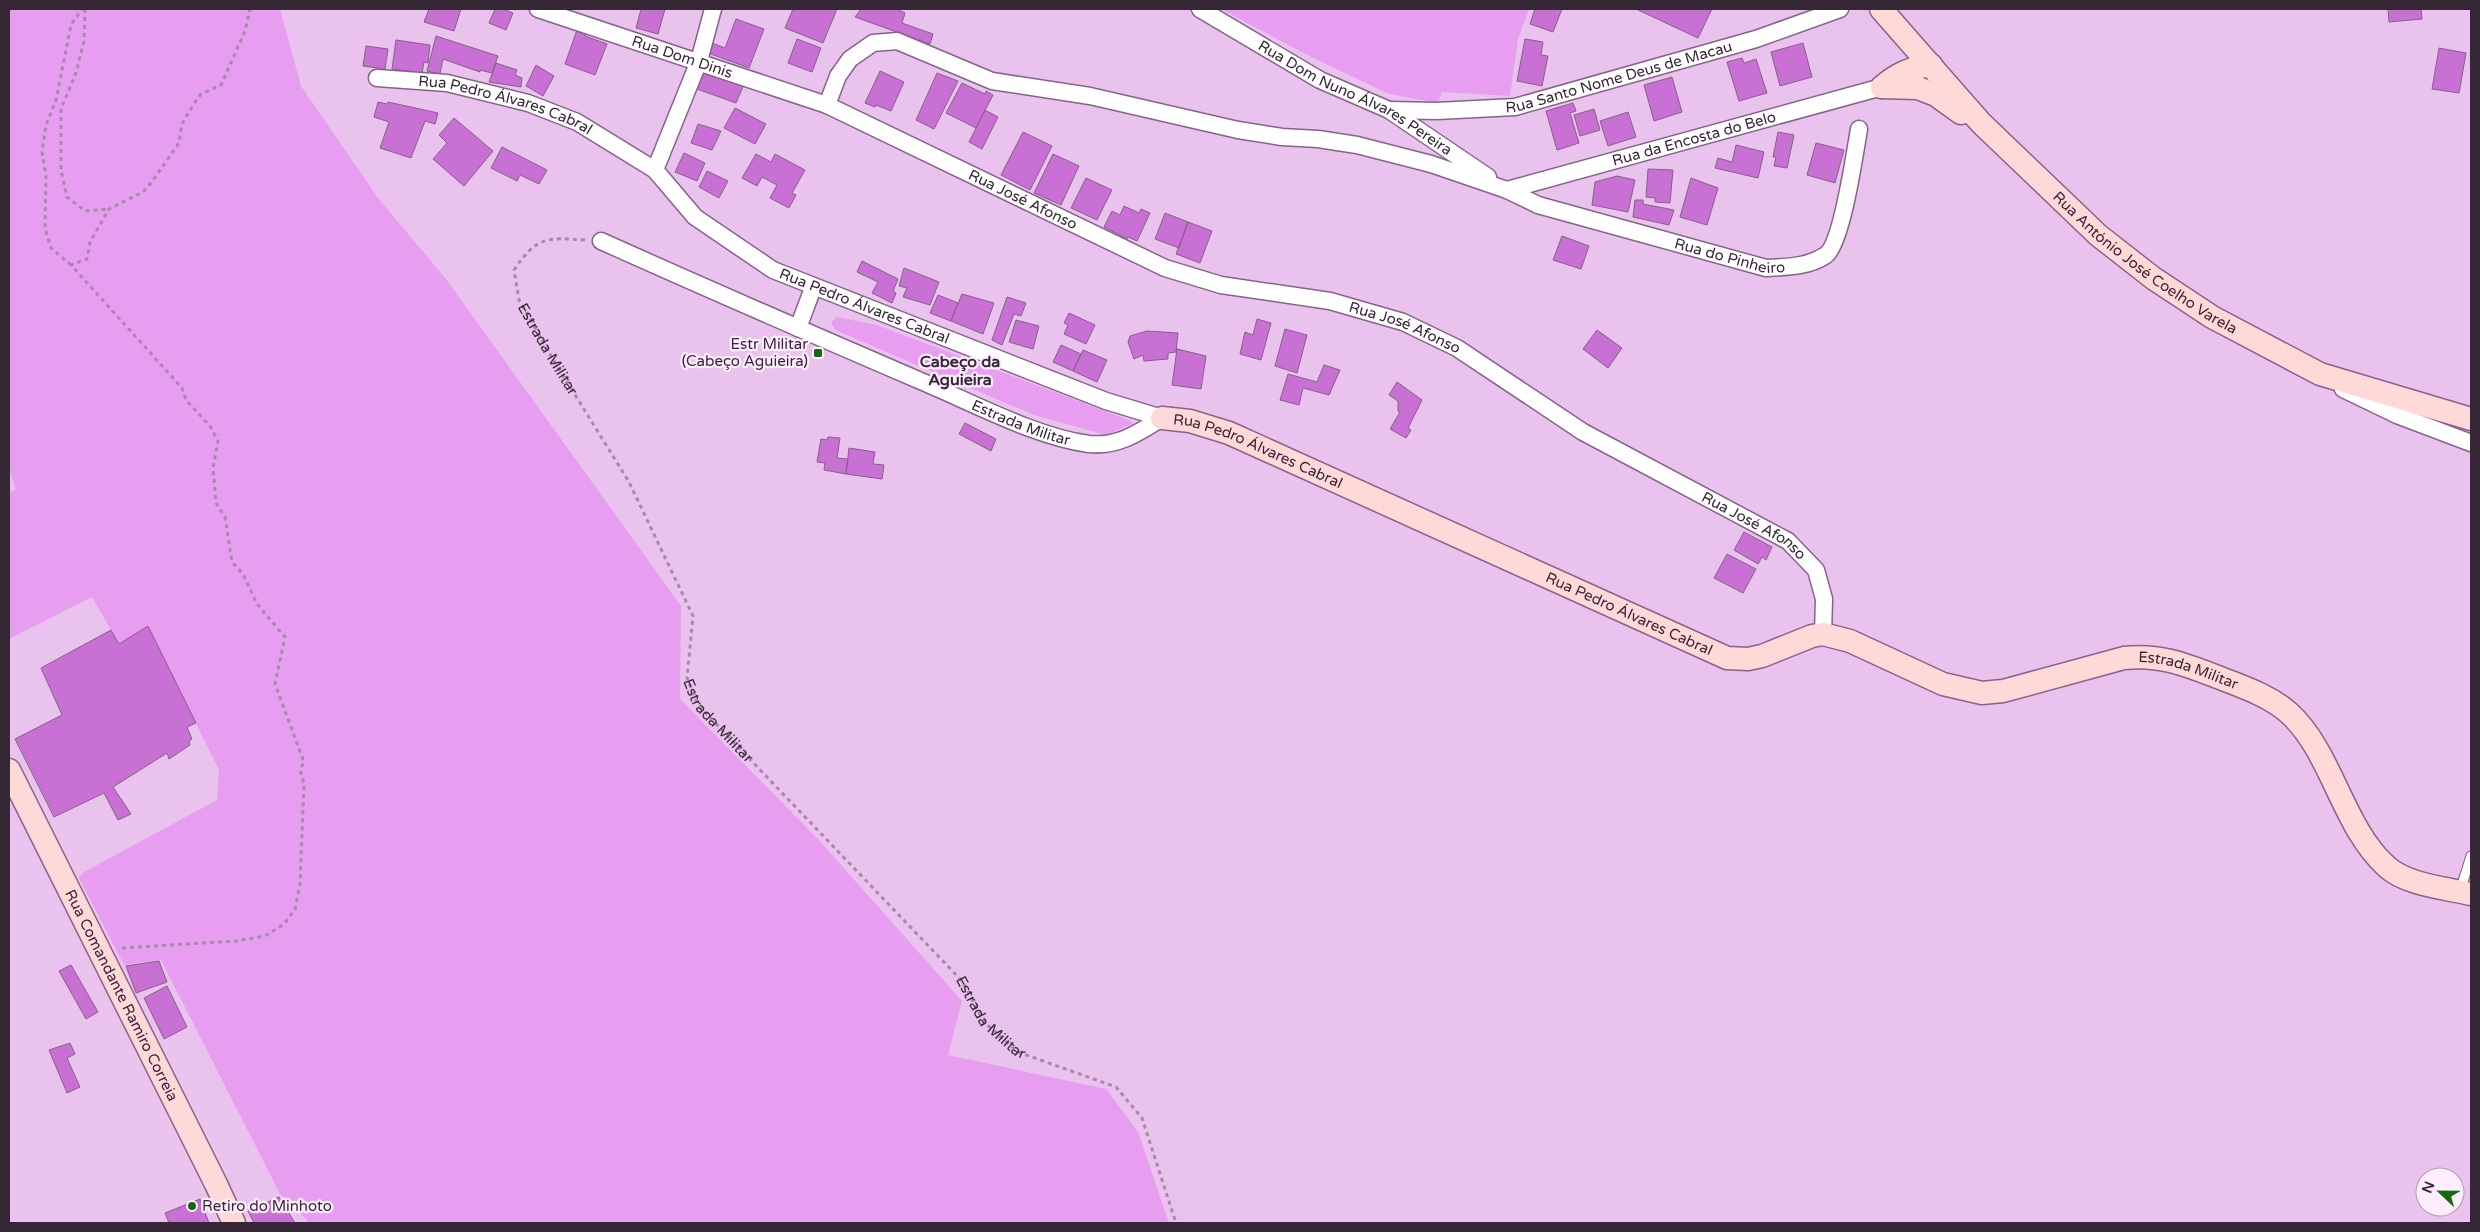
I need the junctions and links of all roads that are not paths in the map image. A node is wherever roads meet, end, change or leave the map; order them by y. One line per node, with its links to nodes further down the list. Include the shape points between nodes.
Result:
1 (538, 9): 7 (street, Rua Dom Dinis)
2 (714, 9): 7 (street)
3 (1200, 9): 13 (street, Rua Dom Nuno Álvares Pereira, via 1320,80)
4 (1840, 9): 13 (street, Rua Santo Nome Deus de Macau, via 1756,39 1515,107)
5 (1881, 9): 6 (street, Rua António José Coelho Varela)
6 (1902, 33): 8 (street, Rua António José Coelho Varela); 10 (street, via 1904,58)
7 (699, 61): 12 (street, Rua Dom Dinis); 16 (street)
8 (1931, 65): 10 (street, via 1914,67); 11 (street, via 1927,79); 14 (street, Rua António José Coelho Varela)
9 (376, 78): 16 (street, Rua Pedro Álvares Cabral, via 447,83 528,103 577,122)
10 (1889, 81): 11 (street); 17 (street, Rua da Encosta do Belo)
11 (1918, 88): 14 (street, via 1936,95)
12 (827, 105): 17 (street, via 838,76 850,59 873,43 898,41 992,81 1090,96 1238,130 1358,145 1431,164); 25 (street, Rua José Afonso, via 1165,268 1221,286 1330,301 1402,322 1457,348 1583,432 1788,541 1816,570 1824,599)
13 (1389, 110): 17 (street, Rua Dom Nuno Álvares Pereira)
14 (1981, 123): 21 (street, Rua António José Coelho Varela, via 2098,235 2153,278 2212,317)
15 (1859, 129): 17 (street, Rua do Pinheiro, via 1838,233 1827,254 1803,266 1766,268 1538,205)
16 (655, 170): 19 (street, Rua Pedro Álvares Cabral, via 695,217 773,270)
17 (1507, 190)
18 (601, 241): 20 (street, Estrada Militar)
19 (813, 288): 20 (street); 22 (street, Rua Pedro Álvares Cabral, via 1106,400)
20 (798, 328): 22 (street, Estrada Militar, via 1040,432 1090,444 1108,444 1129,438)
21 (2320, 374): 23 (street, Rua António José Coelho Varela); 24 (street, via 2334,385 2398,415)
22 (1162, 418): 25 (street, Rua Pedro Álvares Cabral, via 1190,421 1229,434 1727,658 1762,656)
23 (2471, 419)
24 (2471, 443)
25 (1823, 634): 28 (street, Estrada Militar, via 1850,641 1943,684 1982,693 2003,691 2141,656 2172,659 2245,688 2269,699 2298,722 2370,850 2387,867 2410,880)
26 (9, 770): 29 (street, Rua Comandante Ramiro Correia)
27 (2471, 856): 28 (lane)
28 (2466, 892)
29 (234, 1223)

